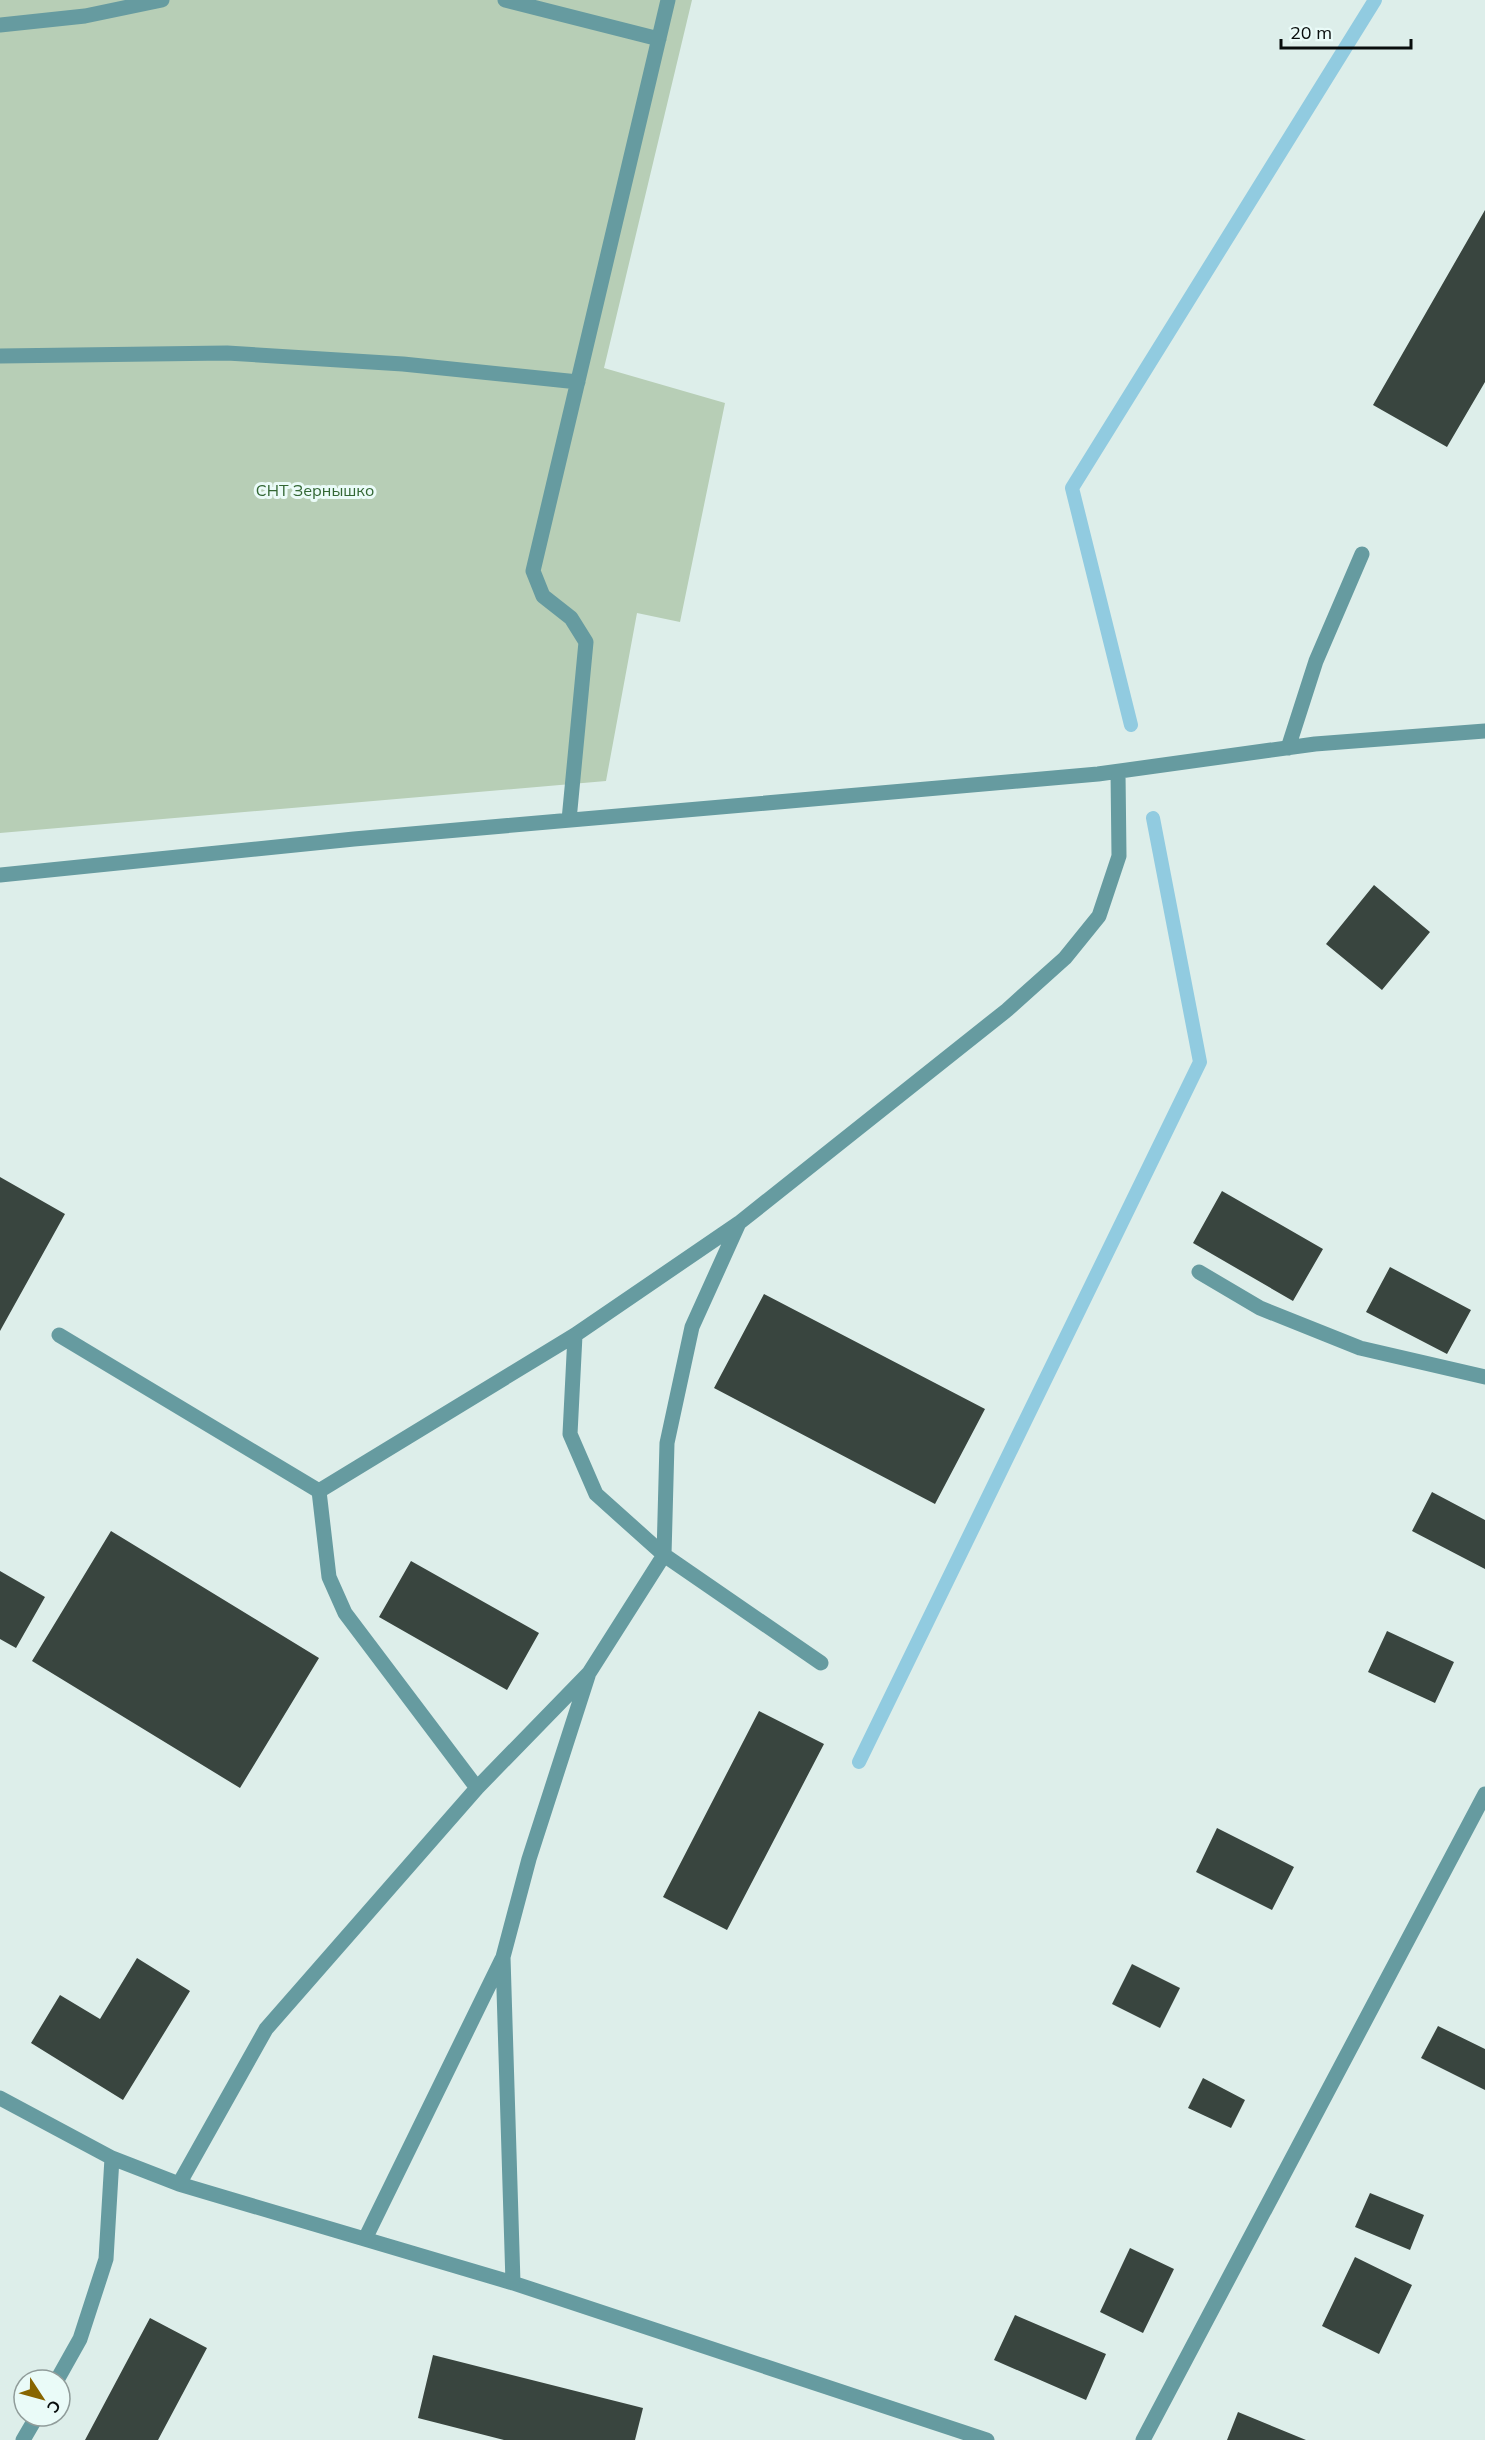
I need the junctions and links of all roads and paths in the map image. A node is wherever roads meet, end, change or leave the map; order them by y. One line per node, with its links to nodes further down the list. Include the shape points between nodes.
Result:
1 (162, 0): 4 (street, via 85,16)
2 (505, 0): 5 (street)
3 (668, 0): 5 (street)
4 (0, 25)
5 (659, 39): 7 (street)
6 (0, 356): 7 (street, via 227,353 403,364)
7 (578, 382): 12 (street, via 533,571 543,596 571,618 586,642)
8 (1362, 554): 10 (street, via 1316,661)
9 (1485, 731): 10 (street)
10 (1288, 748): 11 (street)
11 (1118, 772): 12 (street); 14 (street, via 1119,856 1099,916 1065,958 1007,1010)
12 (569, 820): 13 (street)
13 (0, 875)
14 (739, 1223): 17 (street); 20 (street, via 692,1328 667,1443)
15 (1198, 1272): 18 (street, via 1260,1308 1360,1348)
16 (59, 1335): 19 (street)
17 (575, 1335): 19 (street); 20 (street, via 570,1434 596,1494)
18 (1485, 1377)
19 (319, 1491): 23 (street, via 328,1577 345,1613)
20 (664, 1555): 21 (street); 22 (street)
21 (821, 1663)
22 (589, 1673): 23 (street); 25 (street, via 529,1859)
23 (477, 1788): 28 (street, via 266,2029)
24 (1485, 1794): 33 (street)
25 (503, 1957): 29 (street); 30 (street)
26 (0, 2098): 27 (street)
27 (112, 2158): 28 (street); 31 (street, via 106,2259 80,2339)
28 (179, 2184): 29 (street)
29 (365, 2239): 30 (street)
30 (513, 2283): 32 (street)
31 (64, 2368)
32 (987, 2440)
33 (1143, 2440)

